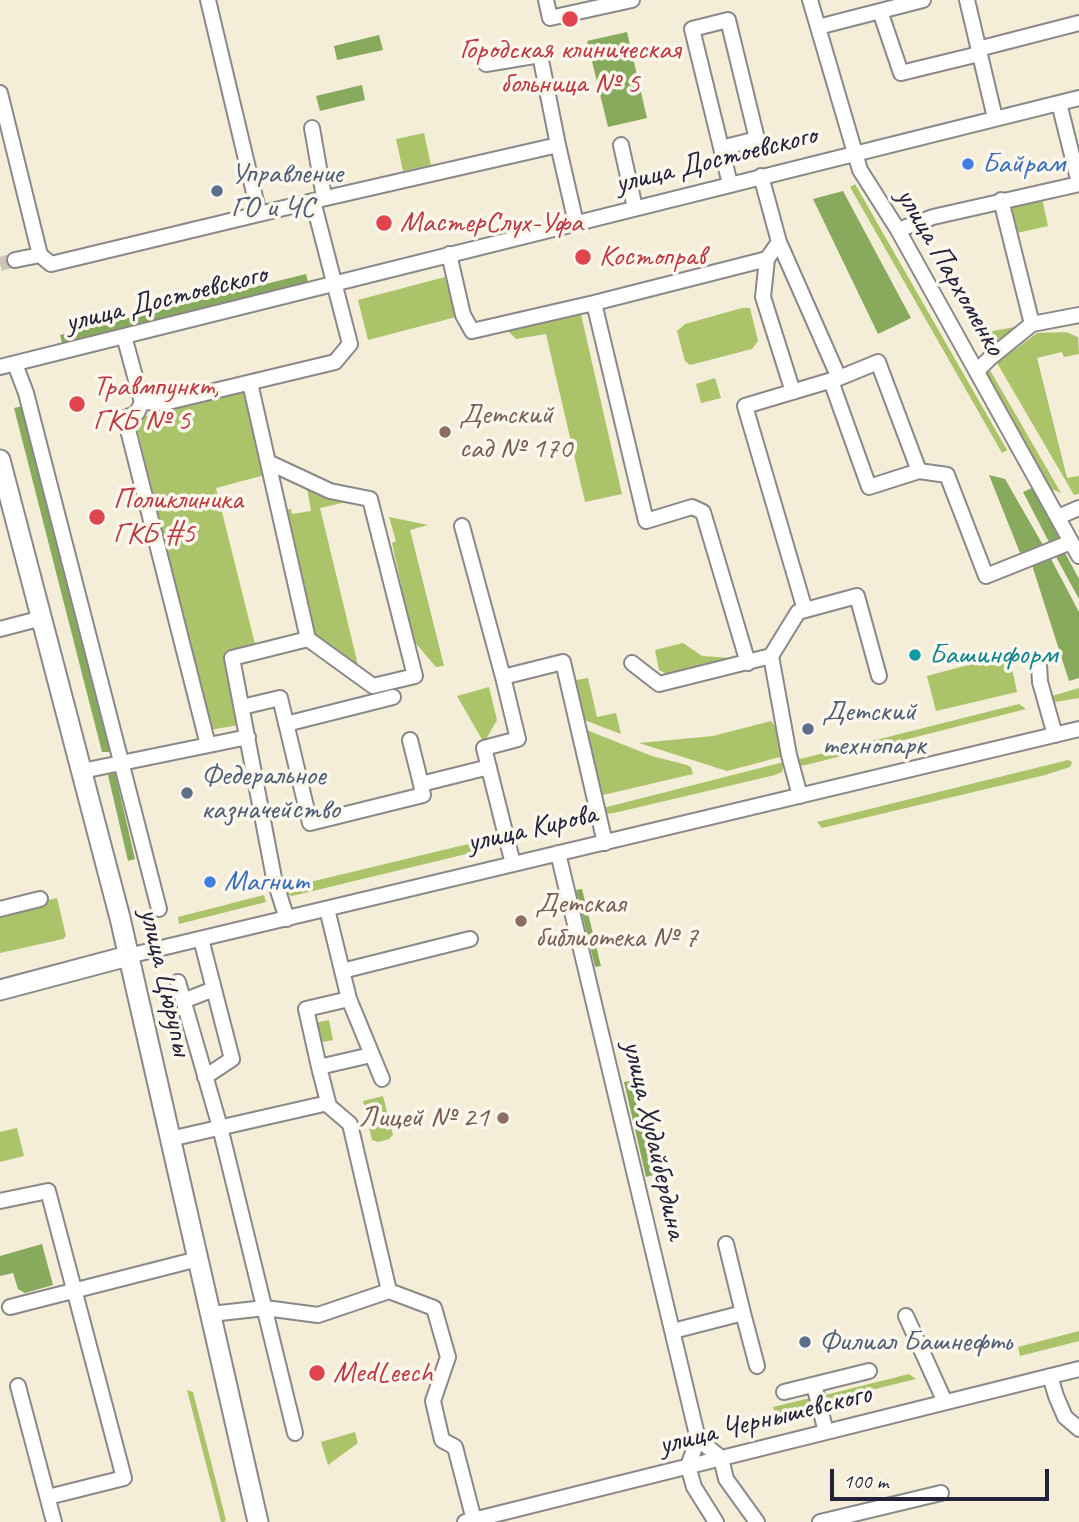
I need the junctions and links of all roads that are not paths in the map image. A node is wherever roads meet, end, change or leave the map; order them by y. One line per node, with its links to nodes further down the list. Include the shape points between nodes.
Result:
1 (208, 0): 27 (street)
2 (546, 0): 3 (street, via 550,18)
3 (631, 0)
4 (810, 0): 9 (street, улица Пархоменко)
5 (923, 0): 7 (street)
6 (967, 0): 10 (street)
7 (880, 11): 9 (street); 10 (street, via 901,73)
8 (1079, 23): 10 (street)
9 (818, 27): 20 (street, улица Пархоменко)
10 (979, 51): 15 (street)
11 (486, 64): 17 (street, via 540,55)
12 (0, 93): 32 (street)
13 (1079, 98): 14 (street, улица Достоевского)
14 (1059, 103): 15 (street, улица Достоевского); 22 (street)
15 (995, 118): 20 (street, улица Достоевского)
16 (312, 128): 24 (street)
17 (558, 145): 24 (street); 28 (street)
18 (621, 145): 26 (street)
19 (721, 148): 19 (street, via 692,29 728,20 757,139); 23 (street)
20 (854, 152): 21 (street, улица Достоевского); 29 (street, улица Пархоменко, via 860,170)
21 (761, 176): 23 (street, улица Достоевского); 30 (street)
22 (1079, 183): 25 (street)
23 (730, 184): 26 (street, улица Достоевского)
24 (318, 199): 27 (street); 35 (street)
25 (1001, 200): 29 (street); 38 (street)
26 (635, 208): 28 (street, улица Достоевского)
27 (259, 214): 32 (street, via 51,264)
28 (576, 223): 31 (street, улица Достоевского)
29 (898, 230): 42 (street, улица Пархоменко)
30 (779, 242): 33 (street); 43 (street)
31 (449, 254): 35 (street, улица Достоевского); 36 (street, via 463,314 472,331)
32 (40, 256): 34 (street)
33 (767, 259): 36 (street); 45 (street, via 763,296)
34 (15, 260)
35 (332, 284): 39 (street, улица Достоевского); 44 (street, via 349,344 335,362)
36 (594, 303): 61 (street, via 646,521 692,507 703,512)
37 (1079, 315): 38 (street)
38 (1032, 324): 42 (street)
39 (124, 336): 40 (street, улица Достоевского); 46 (street)
40 (15, 363): 41 (street, улица Достоевского); 73 (street)
41 (0, 367)
42 (977, 371): 51 (street, улица Пархоменко)
43 (835, 380): 45 (street); 49 (street, via 878,362); 49 (street, via 869,487)
44 (250, 383): 46 (street, via 164,403); 48 (street)
45 (793, 392): 55 (street, via 745,406)
46 (142, 402): 72 (street, via 137,412 125,418)
47 (0, 460): 56 (main road, улица Цюрупы)
48 (270, 463): 58 (street); 58 (street, via 330,491 370,499 415,676 373,686)
49 (919, 471): 53 (street, via 947,475 986,576)
50 (1079, 508): 51 (street)
51 (1058, 517): 53 (street, улица Пархоменко)
52 (462, 526): 64 (street)
53 (1071, 542): 54 (street, улица Пархоменко)
54 (1079, 556)
55 (805, 610): 59 (street, via 798,612); 63 (street, via 857,596)
56 (42, 618): 57 (street); 75 (main road, улица Цюрупы)
57 (0, 629)
58 (308, 639): 66 (street, via 232,658)
59 (771, 656): 61 (street); 77 (street)
60 (632, 663): 61 (street, via 659,684)
61 (748, 663)
62 (1039, 664): 69 (street)
63 (879, 676)
64 (503, 677): 74 (street, via 518,739 484,748); 78 (street, via 562,662)
65 (393, 697): 67 (street)
66 (242, 707): 67 (street, via 279,698); 70 (street)
67 (286, 724): 76 (street, via 310,823 423,795)
68 (1079, 729): 69 (street, улица Кирова)
69 (1055, 735): 77 (street, улица Кирова)
70 (248, 737): 72 (street); 85 (street)
71 (410, 740): 76 (street)
72 (208, 745): 73 (street)
73 (122, 763): 75 (street); 83 (street)
74 (489, 767): 76 (street); 80 (street)
75 (82, 771): 88 (main road, улица Цюрупы)
76 (421, 784)
77 (800, 796): 78 (street, улица Кирова)
78 (605, 843): 79 (street, улица Кирова)
79 (558, 853): 80 (street, улица Кирова); 112 (street, улица Худайбердина)
80 (513, 864): 84 (street, улица Кирова)
81 (40, 899): 82 (street)
82 (0, 909)
83 (159, 909)
84 (327, 909): 85 (street, улица Кирова); 89 (street)
85 (286, 919): 86 (street, улица Кирова)
86 (201, 939): 88 (street, улица Кирова); 91 (street)
87 (470, 939): 89 (street)
88 (128, 956): 92 (main road, улица Кирова); 101 (main road, улица Цюрупы)
89 (342, 971): 93 (street)
90 (178, 982): 94 (street)
91 (214, 989): 94 (street); 97 (street, via 232,1059)
92 (0, 990)
93 (349, 999): 95 (street); 96 (street, via 306,1009)
94 (183, 1001): 97 (street)
95 (371, 1055): 96 (street); 98 (street)
96 (320, 1067): 99 (street)
97 (205, 1077): 100 (street)
98 (382, 1079)
99 (328, 1103): 100 (street); 106 (street, via 350,1124)
100 (220, 1127): 101 (street); 108 (street)
101 (170, 1139): 104 (main road, улица Цюрупы)
102 (0, 1201): 105 (street, via 48,1191)
103 (726, 1244): 109 (street)
104 (198, 1259): 105 (street); 110 (main road, улица Цюрупы)
105 (74, 1291): 107 (street); 128 (street, via 124,1478)
106 (388, 1291): 108 (street, via 318,1315); 129 (street, via 434,1308 448,1357 433,1401 442,1440 455,1447)
107 (10, 1307)
108 (265, 1308): 110 (street); 123 (street)
109 (743, 1313): 112 (street); 113 (street)
110 (211, 1314): 131 (main road, улица Цюрупы)
111 (906, 1316): 120 (street)
112 (673, 1331): 124 (street, улица Худайбердина)
113 (757, 1366)
114 (1079, 1369): 116 (street, улица Чернышевского)
115 (869, 1371): 117 (street)
116 (1051, 1376): 120 (street, улица Чернышевского); 121 (street, via 1065,1417)
117 (814, 1385): 119 (street); 122 (street)
118 (18, 1386): 128 (street)
119 (784, 1392)
120 (945, 1402): 122 (street, улица Чернышевского)
121 (1079, 1429)
122 (825, 1432): 125 (street, улица Чернышевского)
123 (295, 1433)
124 (698, 1439): 125 (street); 126 (street)
125 (720, 1458): 126 (street, улица Чернышевского); 133 (street, via 726,1479)
126 (688, 1466): 129 (street, улица Чернышевского); 132 (street, via 694,1487)
127 (941, 1493): 134 (street)
128 (48, 1497): 130 (street)
129 (469, 1521)
130 (54, 1522)
131 (258, 1522)
132 (716, 1522)
133 (757, 1522)
134 (820, 1522)

